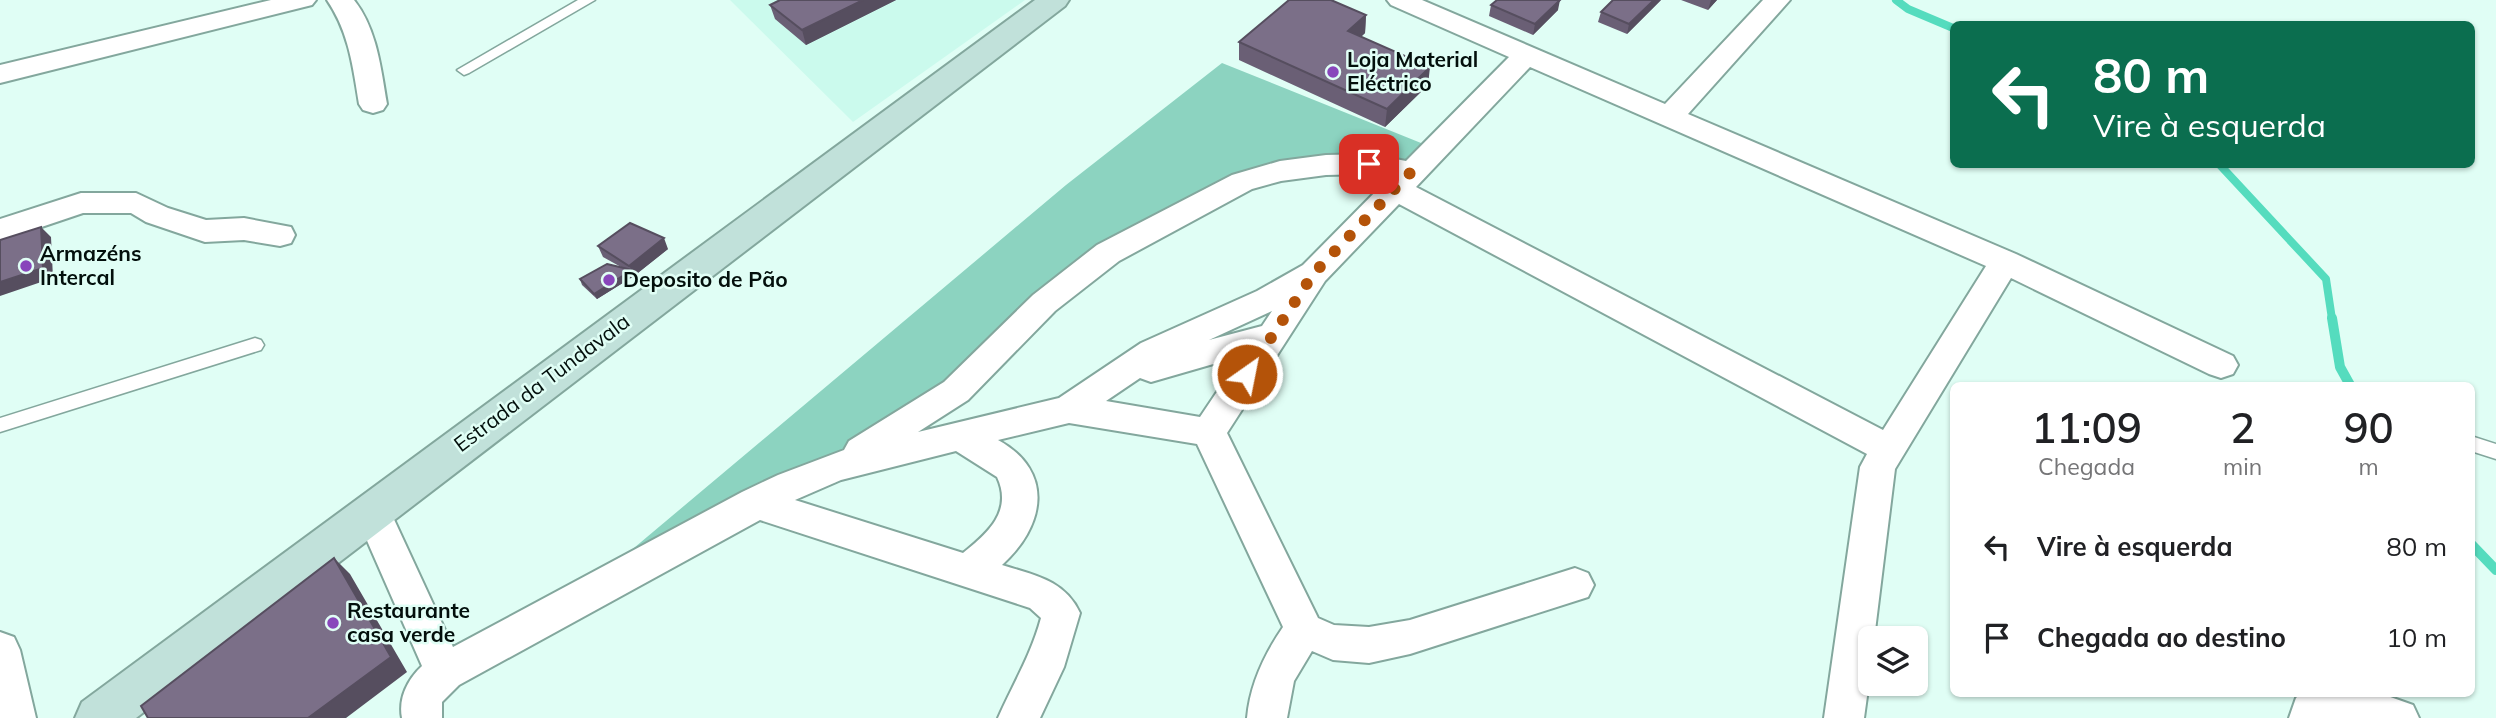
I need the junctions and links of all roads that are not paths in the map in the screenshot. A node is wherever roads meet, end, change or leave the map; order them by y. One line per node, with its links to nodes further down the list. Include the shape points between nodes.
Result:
1 (303, 0): 10 (street)
2 (340, 0): 11 (street, via 348,8 366,61)
3 (588, 0): 9 (lane)
4 (1054, 0): 31 (main road, Estrada da Tundavala)
5 (1400, 0): 7 (street)
6 (1777, 0): 12 (street)
7 (1440, 7): 8 (street)
8 (1527, 55): 12 (street); 13 (street)
9 (464, 70)
10 (0, 74)
11 (373, 104)
12 (1671, 116): 16 (street)
13 (1403, 180): 17 (street); 27 (street); 29 (street, via 1369,164 1280,171 1242,182 1108,253 1044,303 956,391)
14 (0, 230): 15 (street, via 81,204 136,202 205,231 244,229)
15 (280, 235)
16 (2005, 261): 20 (street); 27 (street)
17 (1314, 273): 18 (street); 21 (street, via 1153,352)
18 (1273, 335): 21 (street); 24 (street)
19 (255, 345): 23 (lane)
20 (2221, 365)
21 (1111, 380): 22 (street)
22 (1069, 409): 24 (street); 25 (street)
23 (0, 425)
24 (1209, 432): 34 (street)
25 (960, 437): 29 (street); 32 (street, via 1014,473 1021,497 1020,515 1005,540)
26 (2475, 444): 28 (lane)
27 (1891, 450): 42 (street, via 1878,467)
28 (2496, 452)
29 (835, 467): 30 (street)
30 (755, 503): 32 (street); 36 (street)
31 (372, 511): 36 (street); 38 (main road, Estrada da Tundavala)
32 (969, 570): 40 (street, via 1043,595 1061,612 1038,685)
33 (1576, 585): 34 (street, via 1410,637 1369,645 1333,642)
34 (1304, 630): 41 (street, via 1276,669)
35 (0, 650): 37 (street)
36 (445, 672): 39 (street, via 427,686)
37 (16, 718)
38 (99, 718)
39 (422, 718)
40 (1017, 718)
41 (1267, 718)
42 (1844, 718)
43 (2309, 718): 44 (street, via 2309,711 2323,700)
44 (2399, 718)

